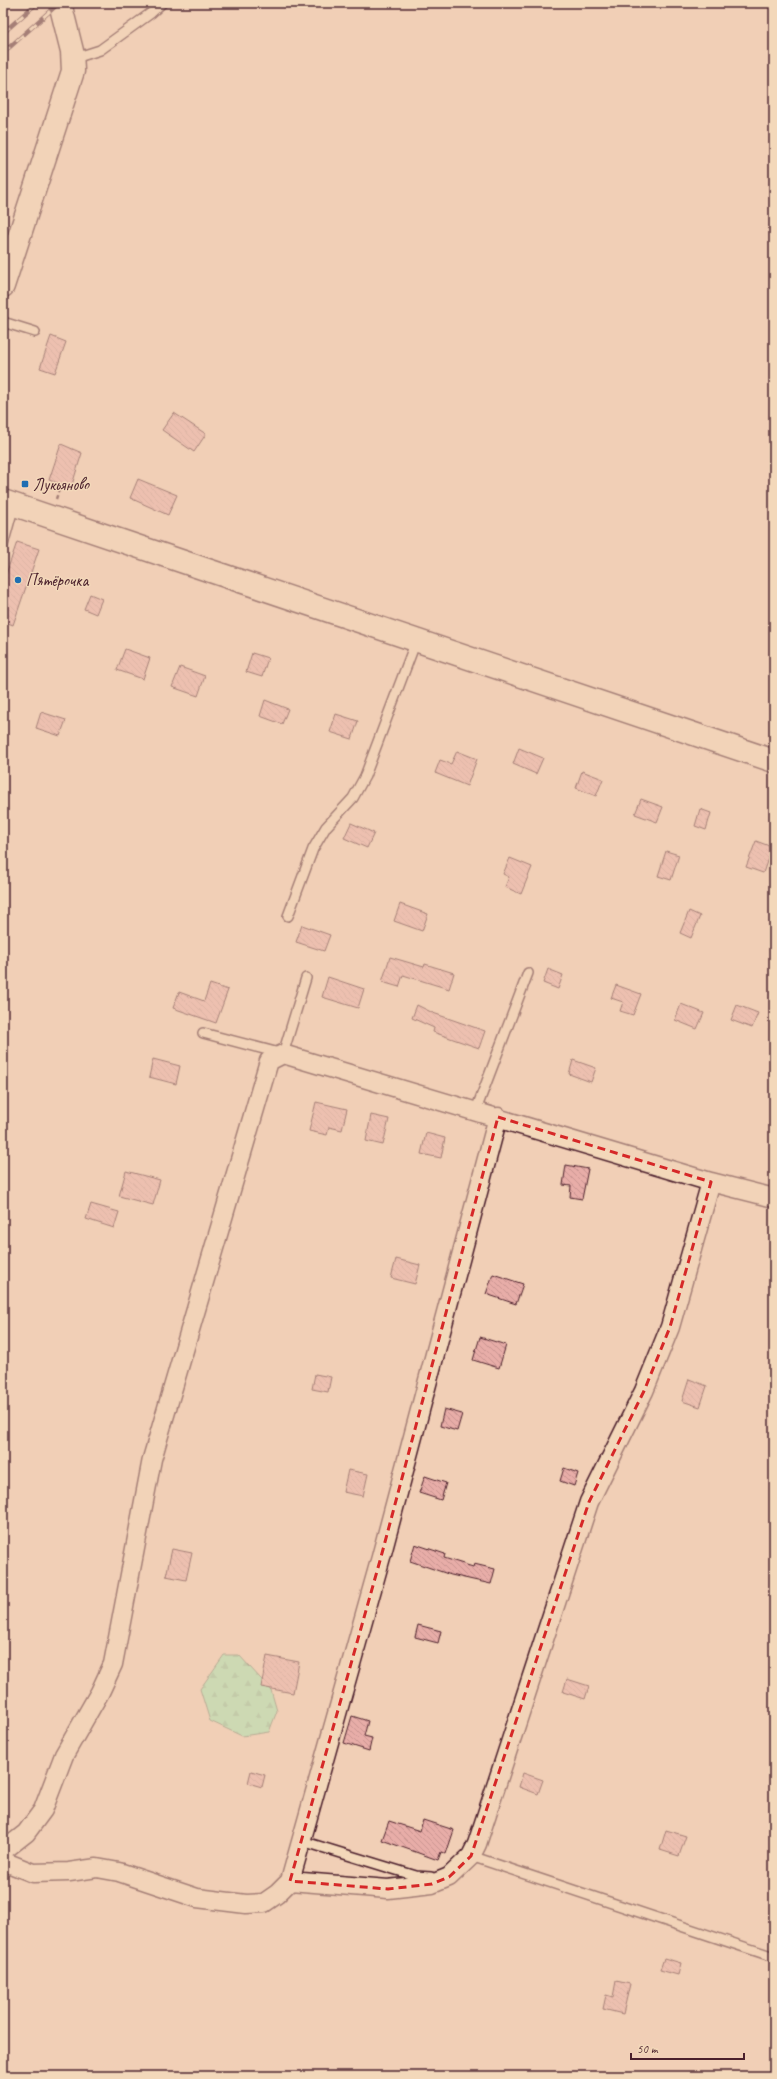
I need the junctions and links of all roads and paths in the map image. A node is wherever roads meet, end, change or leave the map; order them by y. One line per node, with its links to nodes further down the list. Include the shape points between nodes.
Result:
1 (60, 3): 3 (street)
2 (162, 3): 3 (lane, via 100,50)
3 (72, 59): 4 (street, via 73,71)
4 (3, 286)
5 (3, 322): 6 (lane)
6 (35, 332)
7 (60, 484): 8 (path)
8 (56, 499)
9 (9, 503): 10 (lane); 11 (street)
10 (3, 545)
11 (416, 640): 12 (street); 13 (lane, via 365,776 353,798 326,827 313,849)
12 (774, 761)
13 (288, 916)
14 (528, 973): 18 (lane)
15 (306, 978): 17 (lane)
16 (203, 1033): 17 (lane)
17 (283, 1054): 18 (street); 23 (street, via 269,1061 152,1459 113,1664 64,1755 43,1810 26,1833)
18 (476, 1110): 19 (street)
19 (498, 1117): 20 (street); 22 (street, via 384,1549)
20 (711, 1182): 21 (street); 24 (street, via 670,1327 644,1391 589,1502)
21 (774, 1198)
22 (302, 1841): 26 (lane, via 416,1876); 27 (street)
23 (3, 1851)
24 (471, 1856): 26 (street); 28 (lane)
25 (3, 1861): 27 (street, via 33,1873 97,1868 118,1872 197,1898 246,1904 264,1903)
26 (449, 1877): 27 (street, via 432,1884 388,1888)
27 (290, 1881)
28 (774, 1956)

